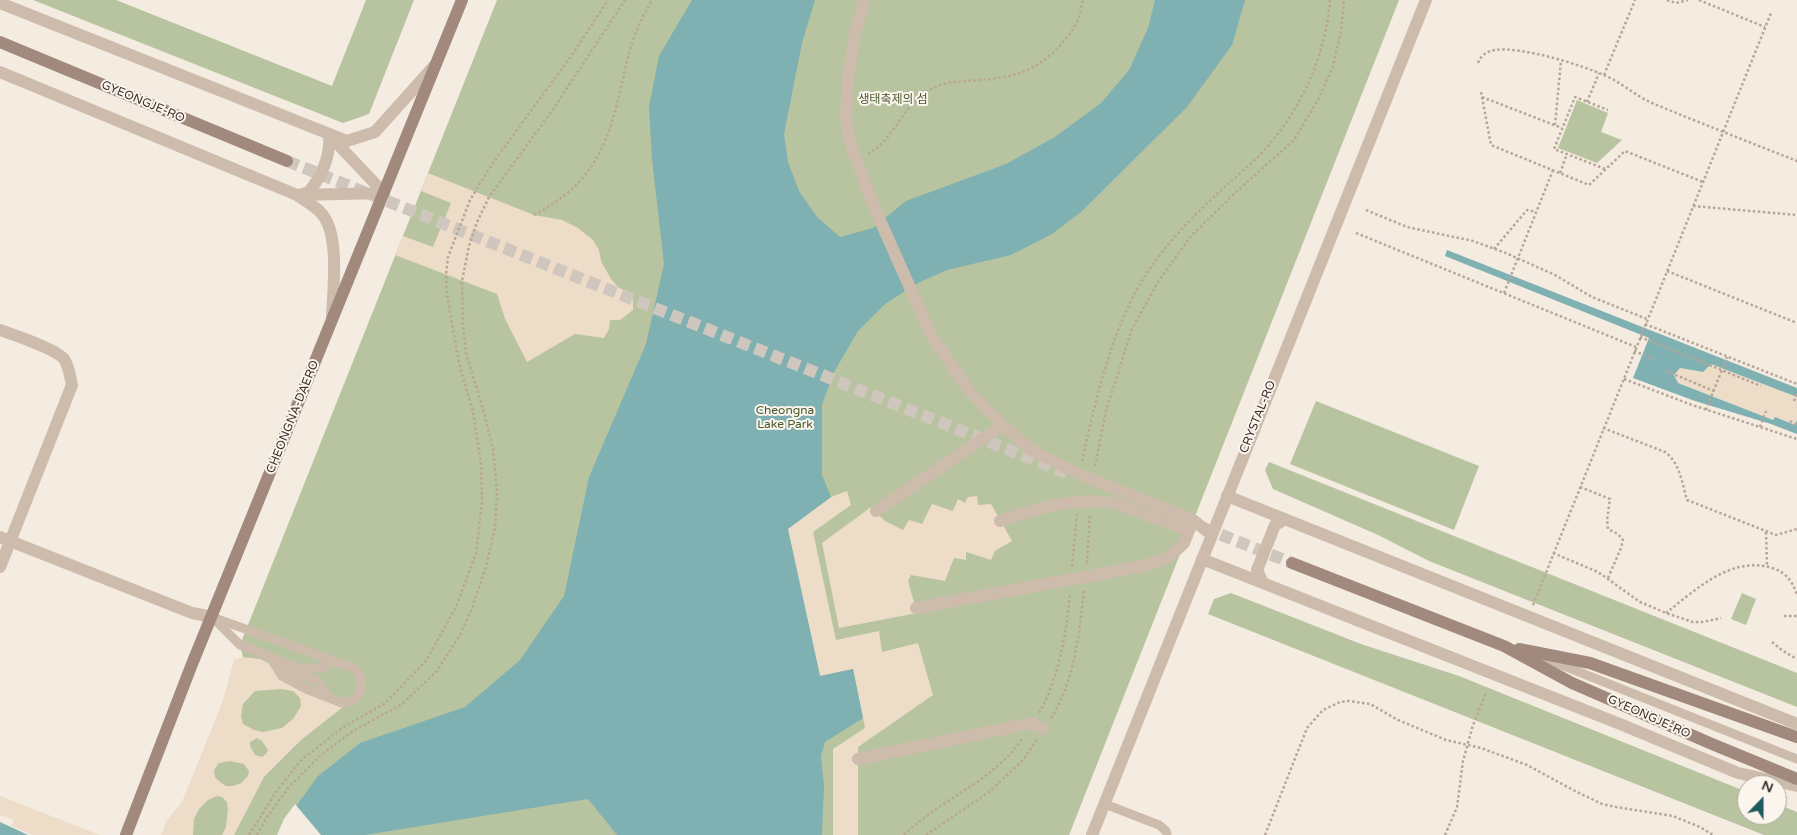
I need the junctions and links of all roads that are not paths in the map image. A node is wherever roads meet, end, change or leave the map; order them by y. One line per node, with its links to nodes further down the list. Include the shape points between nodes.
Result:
1 (462, 0): 6 (main road, CHEONGNA-DAERO)
2 (864, 0): 14 (street, via 848,78 846,120 852,148 875,209 931,335 970,392)
3 (1426, 0): 15 (street, CRYSTAL-RO)
4 (0, 3): 8 (street)
5 (0, 42): 9 (main road, GYEONGJE-RO)
6 (436, 64): 8 (street, via 375,132 347,141); 10 (main road, CHEONGNA-DAERO)
7 (0, 72): 11 (street)
8 (329, 135): 10 (street); 11 (street, via 330,149 319,180 309,192)
9 (287, 161)
10 (384, 193): 11 (street); 12 (main road, CHEONGNA-DAERO)
11 (297, 195): 12 (street, via 322,213 333,239)
12 (332, 322): 27 (main road, CHEONGNA-DAERO)
13 (0, 330): 21 (street, via 63,358 72,385)
14 (1003, 425): 16 (street); 19 (street, via 1030,449)
15 (1227, 496): 17 (street); 20 (street, CRYSTAL-RO)
16 (876, 511)
17 (1284, 520): 25 (street, via 1275,526 1257,570); 32 (street)
18 (1000, 521): 19 (street, via 1056,504 1084,502 1115,503)
19 (1191, 526): 20 (street); 26 (street, via 1184,543 1168,557 1143,566)
20 (1212, 535): 22 (street, CRYSTAL-RO)
21 (5, 539): 24 (street); 27 (street, via 192,613)
22 (1202, 559): 25 (street); 39 (street, CRYSTAL-RO)
23 (1292, 563): 28 (main road, GYEONGJE-RO)
24 (0, 567)
25 (1264, 583): 38 (street, via 1738,773)
26 (916, 608)
27 (212, 617): 30 (lane, via 240,645); 31 (lane); 40 (main road, CHEONGNA-DAERO)
28 (1504, 646): 29 (main road, GYEONGJE-RO); 37 (main road, GYEONGJE-RO, via 1572,684)
29 (1524, 650): 34 (main road, GYEONGJE-RO, via 1590,663); 36 (lane)
30 (270, 656): 31 (lane, via 301,669 325,667); 31 (lane, via 282,676 306,689 342,703 355,700 361,691 361,676 354,668)
31 (330, 659)
32 (1797, 724)
33 (1038, 726): 35 (street)
34 (1797, 737)
35 (858, 759)
36 (1797, 759)
37 (1797, 779)
38 (1797, 786)
39 (1105, 804): 41 (street, CRYSTAL-RO); 42 (lane, via 1159,825)
40 (126, 834)
41 (1092, 835)
42 (1167, 835)

